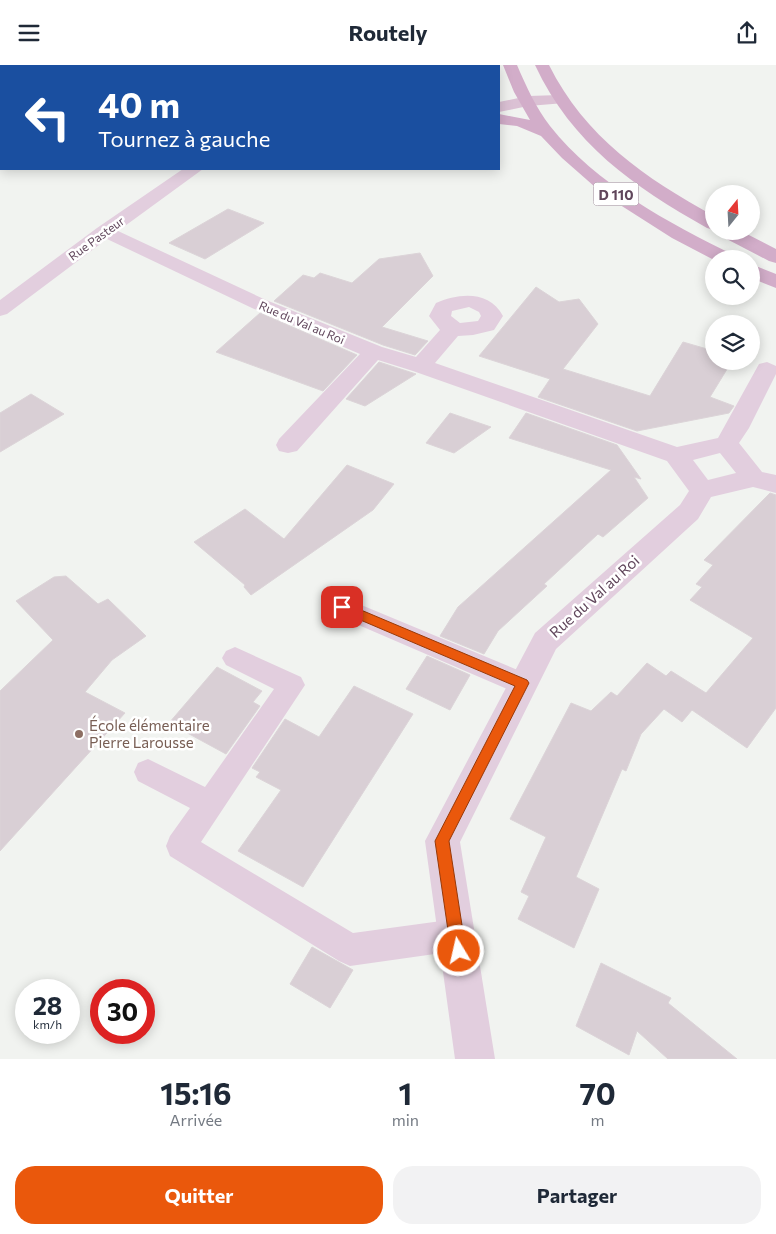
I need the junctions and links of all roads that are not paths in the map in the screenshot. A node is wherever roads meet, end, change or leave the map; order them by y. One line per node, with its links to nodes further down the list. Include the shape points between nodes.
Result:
1 (510, 65): 5 (main road, D 110)
2 (542, 65): 4 (main road, D 110)
3 (500, 96): 5 (street)
4 (560, 100): 5 (street); 10 (main road, D 110, via 613,157)
5 (528, 101): 6 (street); 8 (main road, D 110)
6 (500, 107)
7 (500, 119): 8 (main road, D 110, via 520,122)
8 (548, 133): 13 (main road, D 110, via 576,163 608,188 655,221)
9 (193, 170): 11 (street, Rue Pasteur)
10 (705, 219)
11 (104, 232): 17 (street, Rue Pasteur); 19 (street, Rue du Val au Roi, via 259,304)
12 (743, 240): 14 (main road)
13 (710, 250)
14 (776, 257)
15 (760, 275): 16 (main road)
16 (776, 282)
17 (0, 310)
18 (453, 328): 20 (street)
19 (374, 352): 20 (street, Rue du Val au Roi); 23 (street)
20 (421, 366): 24 (street, Rue du Val au Roi)
21 (767, 369): 22 (street)
22 (726, 444): 24 (street); 25 (street)
23 (288, 445)
24 (676, 455): 26 (street)
25 (764, 481): 26 (street)
26 (702, 490): 29 (street, Rue du Val au Roi, via 689,511 545,641)
27 (342, 607): 29 (lane)
28 (235, 658): 31 (lane, via 292,685)
29 (523, 683): 32 (street, Rue du Val au Roi, via 442,841)
30 (148, 772): 31 (lane)
31 (210, 804): 32 (lane, via 181,846 350,950)
32 (456, 935): 33 (street, Rue du Val au Roi)
33 (475, 1059)

